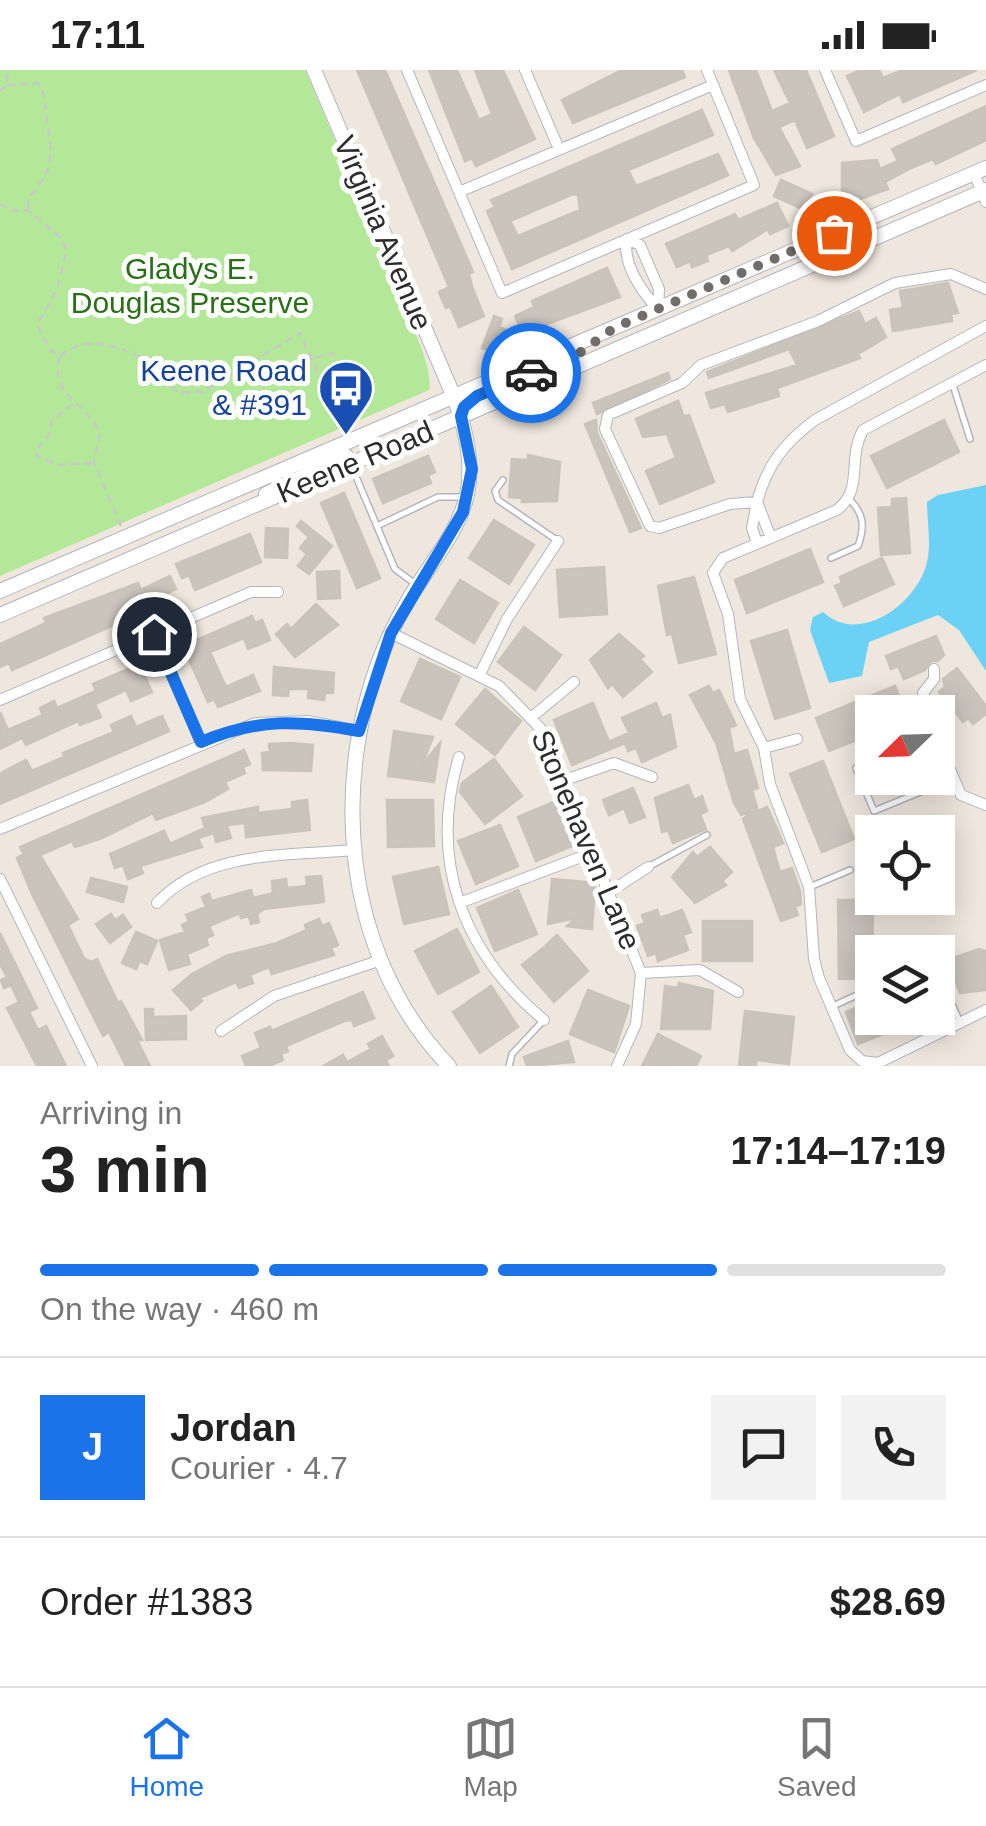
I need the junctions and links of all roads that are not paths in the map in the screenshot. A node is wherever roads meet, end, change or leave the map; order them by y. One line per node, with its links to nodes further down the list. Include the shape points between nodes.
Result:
1 (314, 70): 19 (main road, Virginia Avenue)
2 (407, 70): 10 (street)
3 (526, 70): 8 (street)
4 (707, 70): 6 (street)
5 (825, 70): 7 (street, via 856,142)
6 (713, 85): 8 (street); 12 (street, via 754,185)
7 (986, 85)
8 (559, 150): 10 (street)
9 (980, 170): 11 (street); 14 (main road, Keene Road)
10 (459, 192): 12 (street, via 502,293)
11 (985, 195): 20 (main road, Keene Road)
12 (627, 239): 14 (street, via 624,253)
13 (986, 289): 26 (street, via 951,274 895,284 701,365 682,383 604,418 650,526)
14 (658, 309): 16 (main road, Keene Road)
15 (986, 326): 26 (street, via 793,436 763,478)
16 (614, 328): 19 (main road, Keene Road); 20 (main road, via 581,352 477,396)
17 (986, 364): 18 (street)
18 (952, 382): 21 (lane); 25 (street, via 863,430 854,447)
19 (454, 397): 20 (main road, Virginia Avenue); 27 (main road, via 436,417 280,484); 34 (main road, Keene Road)
20 (461, 416): 24 (main road, Virginia Avenue, via 472,453); 27 (main road, Keene Road)
21 (970, 439)
22 (356, 479): 28 (lane)
23 (502, 480): 30 (lane, via 498,500)
24 (468, 496): 28 (lane, via 438,497); 33 (main road)
25 (850, 500): 29 (street); 32 (lane, via 864,522 862,535 858,546)
26 (757, 502): 29 (street); 31 (street)
27 (248, 508): 36 (main road, Keene Road)
28 (377, 526): 33 (lane, via 396,569)
29 (771, 538): 31 (street)
30 (558, 541): 40 (street)
31 (757, 544): 48 (street, via 713,566 728,614 735,682)
32 (831, 558)
33 (417, 584): 37 (main road)
34 (0, 591)
35 (278, 592): 38 (street, via 251,592)
36 (0, 615)
37 (391, 633): 40 (street, Stonehaven Lane); 45 (main road)
38 (154, 634): 43 (street); 47 (street)
39 (934, 669): 42 (street)
40 (480, 674): 44 (street, Stonehaven Lane)
41 (574, 682): 44 (street)
42 (924, 695)
43 (0, 700)
44 (533, 716): 51 (street, Stonehaven Lane)
45 (359, 731): 47 (street, via 283,720); 58 (main road)
46 (797, 738): 48 (street)
47 (201, 742): 56 (street)
48 (764, 748): 63 (street, via 776,802)
49 (458, 757): 65 (street, via 445,809 446,843)
50 (652, 777): 51 (street, via 614,763)
51 (565, 780): 59 (street, Stonehaven Lane)
52 (955, 784): 55 (street, via 961,795)
53 (867, 795): 54 (lane, via 874,811)
54 (913, 795)
55 (986, 805)
56 (0, 829)
57 (707, 834): 60 (lane)
58 (354, 850): 66 (street, via 223,864 174,884); 67 (main road)
59 (594, 852): 64 (street, Stonehaven Lane); 65 (street)
60 (648, 868): 64 (street)
61 (850, 870): 63 (lane)
62 (0, 879): 78 (street)
63 (809, 887): 71 (street, via 814,958)
64 (610, 891): 68 (street, Stonehaven Lane)
65 (462, 902): 74 (street, via 494,969)
66 (157, 903)
67 (380, 960): 76 (street, via 274,996); 77 (main road)
68 (641, 973): 69 (street, via 700,970); 80 (street, Stonehaven Lane, via 636,1024)
69 (738, 992)
70 (855, 994): 71 (lane)
71 (832, 1007): 75 (street, via 862,1062 878,1063)
72 (986, 1010): 75 (street)
73 (955, 1012): 75 (lane)
74 (544, 1020): 79 (lane)
75 (960, 1023)
76 (221, 1030)
77 (440, 1063)
78 (92, 1066)
79 (509, 1066)
80 (616, 1066)

